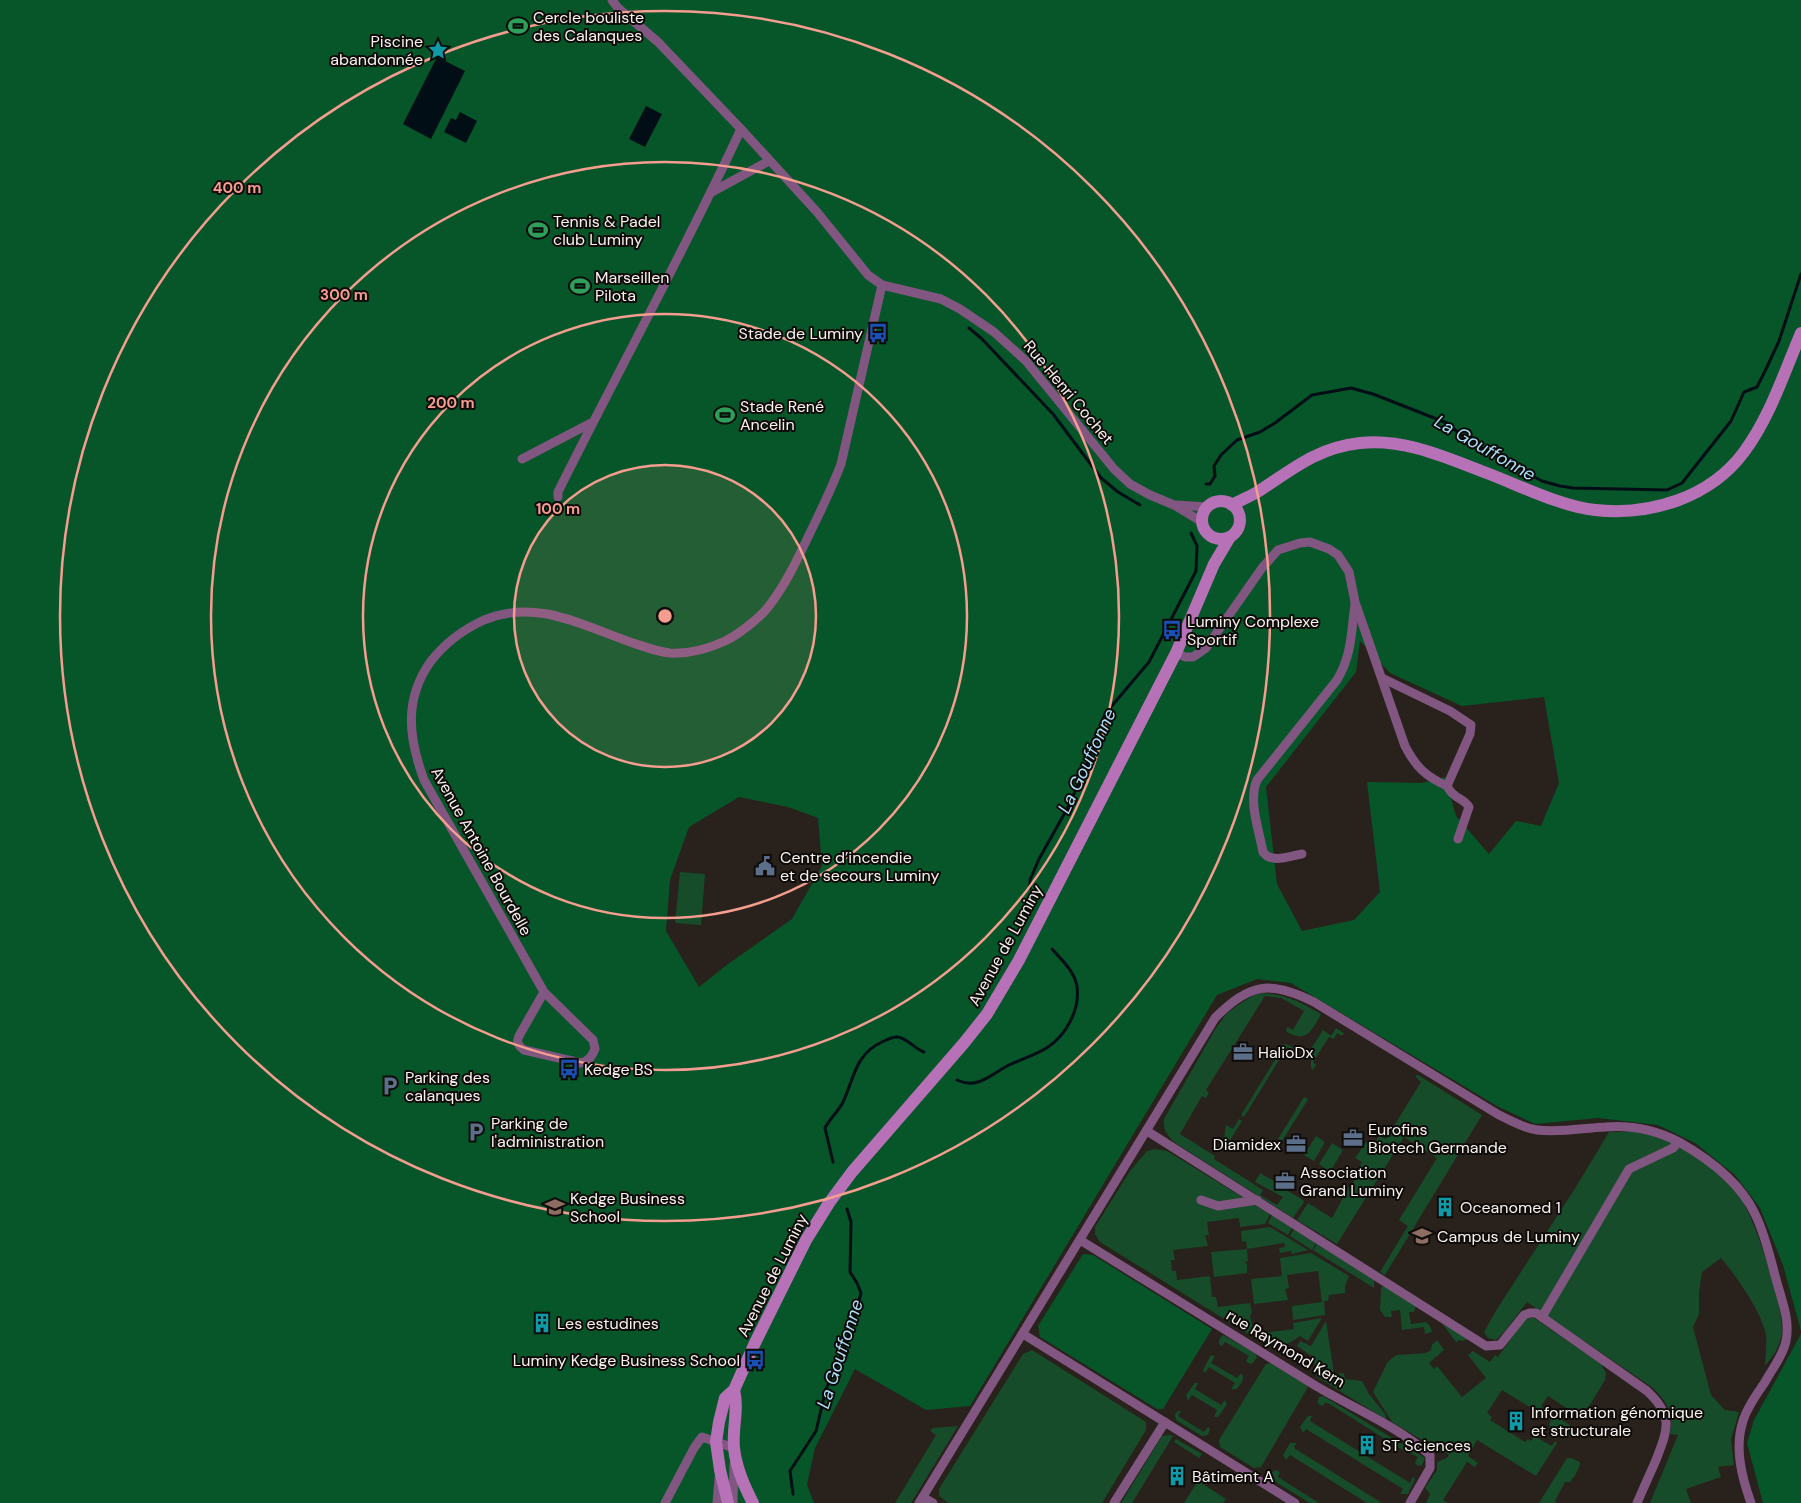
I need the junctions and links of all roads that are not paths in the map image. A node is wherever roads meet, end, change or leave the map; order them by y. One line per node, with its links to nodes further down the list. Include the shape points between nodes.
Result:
1 (612, 0): 2 (street, via 658,42)
2 (741, 129): 3 (street); 4 (street)
3 (769, 161): 4 (street); 5 (street, via 817,212 868,275)
4 (712, 192): 7 (street)
5 (882, 285): 11 (street, Rue Henri Cochet, via 941,299 994,332 1026,361 1114,470 1130,484); 25 (street, Avenue Antoine Bourdelle, via 836,479 786,581 768,607 747,626 726,640 703,649 668,653 636,645 562,617 518,611 488,618 463,630 443,647 422,677 411,716 412,738 424,780)
6 (1801, 333): 9 (street, via 1761,425 1743,453 1708,485 1662,506 1628,511 1594,510 1418,449 1381,443 1337,447 1314,456)
7 (592, 423): 8 (street); 10 (street)
8 (522, 459)
9 (1258, 492): 12 (street); 14 (street)
10 (558, 497)
11 (1174, 505): 13 (street, Rue Henri Cochet); 15 (street, Rue Henri Cochet)
12 (1232, 505): 13 (street, via 1219,501); 14 (street)
13 (1207, 507): 15 (street)
14 (1240, 517): 17 (street, via 1237,530)
15 (1202, 522): 16 (street)
16 (1212, 537): 17 (street); 18 (street, Avenue de Luminy)
17 (1230, 537): 18 (street, Avenue de Luminy)
18 (1214, 564): 20 (street, Avenue de Luminy)
19 (1355, 602): 20 (street, via 1348,572 1338,555 1310,542 1289,546 1269,558 1206,648 1193,657); 21 (street); 24 (street, via 1345,667 1254,786 1265,856 1276,859)
20 (1176, 653): 33 (street, Avenue de Luminy, via 1000,994 964,1043 852,1172 821,1215)
21 (1382, 678): 22 (street, via 1412,759 1422,771); 22 (street, via 1471,725)
22 (1447, 786): 23 (street, via 1469,807)
23 (1458, 839)
24 (1302, 854)
25 (544, 992): 25 (street, Avenue Antoine Bourdelle, via 519,1036 518,1045 524,1050 586,1062 595,1049 593,1040)
26 (1147, 1131): 27 (street, via 1215,1018 1237,998 1263,987 1284,989 1314,1002 1519,1125 1553,1131 1632,1127); 29 (street); 30 (street)
27 (1678, 1142): 31 (street, via 1673,1148 1629,1169); 49 (street, via 1724,1174 1755,1212 1788,1324 1786,1342 1750,1406 1739,1440 1745,1487)
28 (1201, 1200): 29 (street, via 1218,1206)
29 (1257, 1200): 31 (street, via 1486,1346 1500,1345 1524,1315 1530,1312)
30 (1080, 1240): 32 (street); 47 (street, rue Raymond Kern, via 1424,1450 1430,1455 1430,1468)
31 (1542, 1317): 48 (street, via 1647,1391 1663,1410 1667,1433)
32 (1023, 1334): 34 (street); 38 (street)
33 (734, 1390): 35 (street, Avenue de Luminy, via 725,1398); 36 (street, via 737,1399)
34 (1165, 1422): 45 (street); 46 (street)
35 (716, 1442): 36 (street); 37 (street, Avenue de Luminy); 39 (street, via 702,1438)
36 (734, 1448): 42 (street); 43 (street)
37 (720, 1470): 40 (street, Avenue de Luminy); 41 (street, Avenue de Luminy)
38 (921, 1500): 44 (street)
39 (665, 1503)
40 (717, 1503)
41 (728, 1503)
42 (733, 1503)
43 (753, 1503)
44 (933, 1503)
45 (1114, 1503)
46 (1295, 1503)
47 (1410, 1503)
48 (1637, 1503)
49 (1751, 1503)

